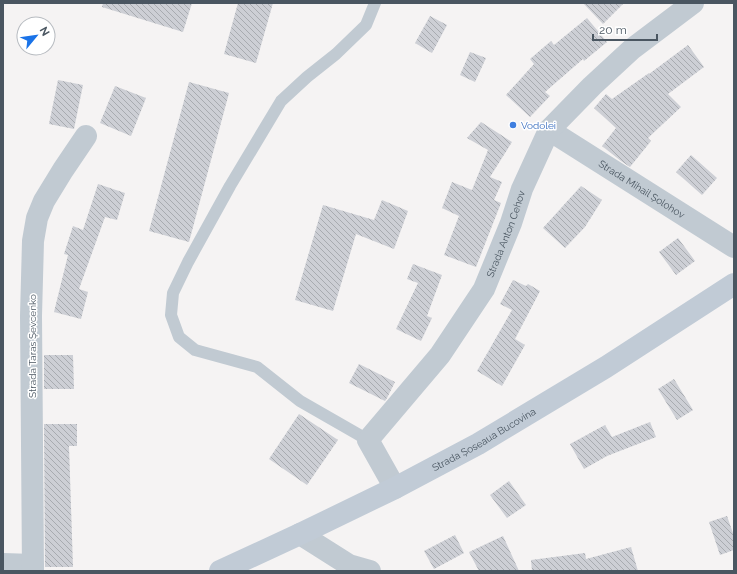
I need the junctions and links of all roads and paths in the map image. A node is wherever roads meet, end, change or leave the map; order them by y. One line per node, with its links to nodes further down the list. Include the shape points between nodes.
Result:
1 (376, 3): 7 (lane, via 366,25 281,101 188,262 173,293 171,315 179,337 194,350 257,367 300,401)
2 (693, 3): 3 (street, Strada Anton Cehov, via 632,49)
3 (549, 130): 5 (street, Strada Mihail Șolohov); 7 (street, Strada Anton Cehov, via 522,190 484,289 440,355)
4 (86, 136): 11 (street, Strada Taras Șevcenko, via 44,201 37,218 33,241)
5 (734, 247)
6 (734, 284): 8 (main road, Strada Șoseaua Bucovina, via 606,367 478,444)
7 (368, 440): 8 (street)
8 (396, 488): 9 (main road, Strada Șoseaua Bucovina)
9 (300, 534): 12 (main road, Strada Șoseaua Bucovina); 13 (street, via 348,565)
10 (3, 564): 11 (street)
11 (33, 568)
12 (220, 571)
13 (370, 571)

